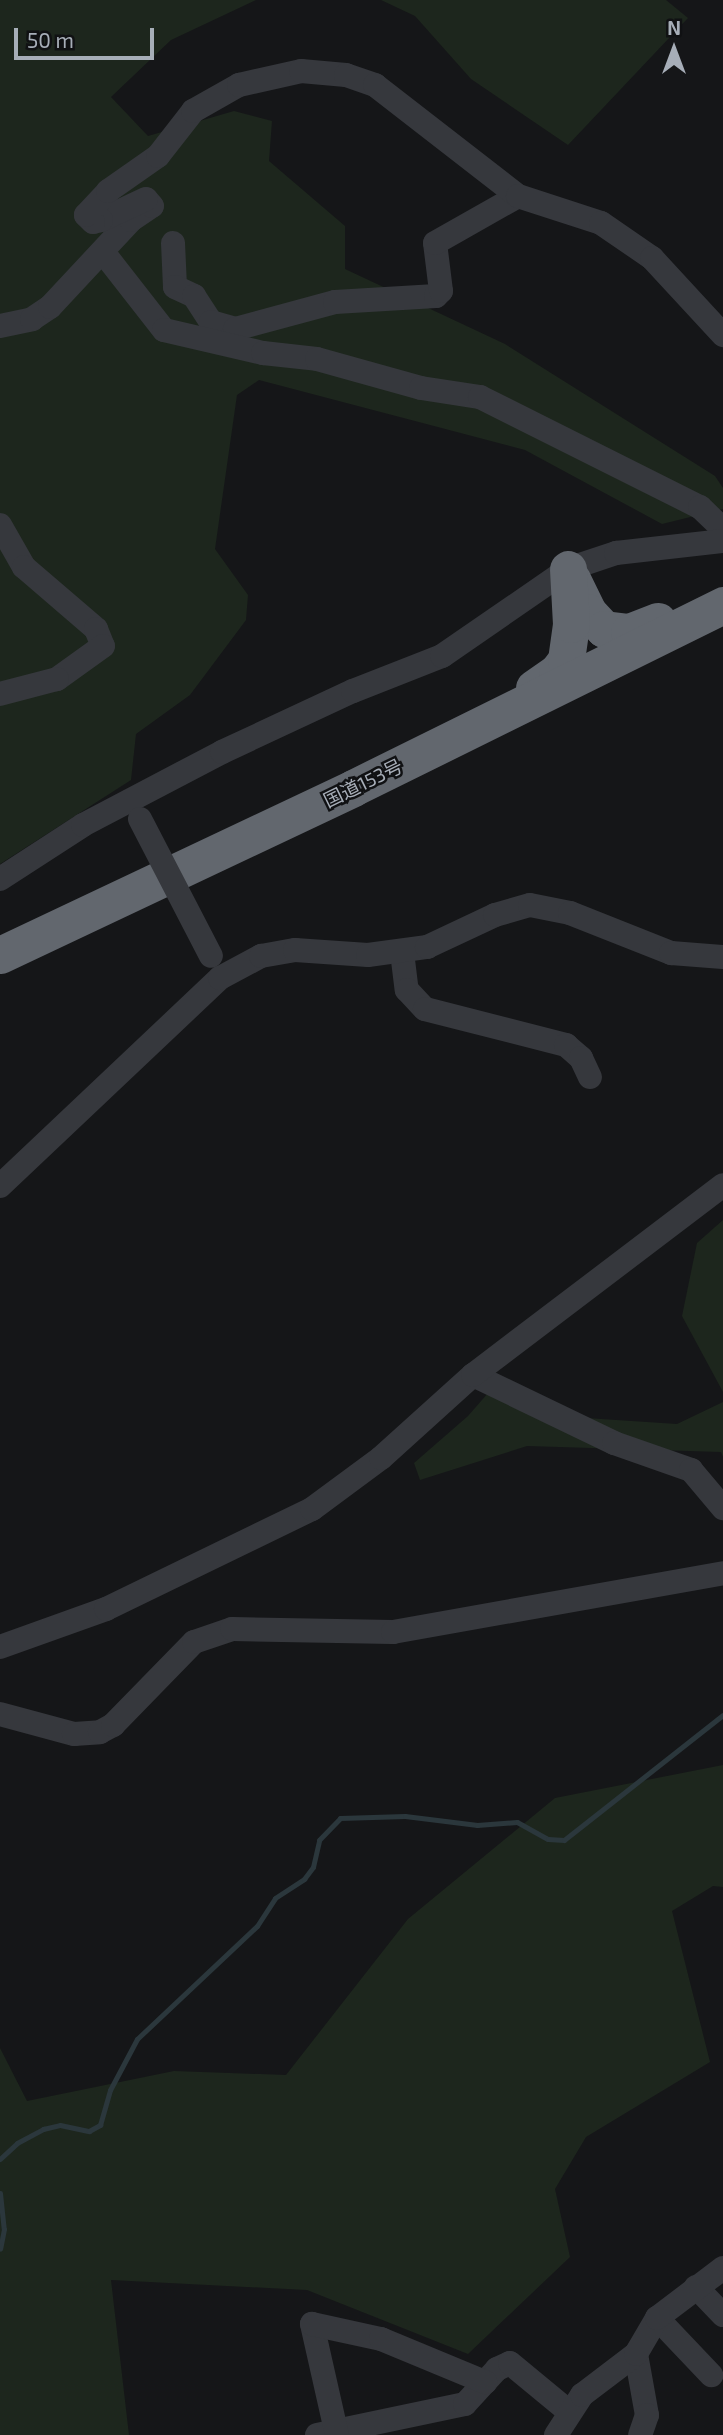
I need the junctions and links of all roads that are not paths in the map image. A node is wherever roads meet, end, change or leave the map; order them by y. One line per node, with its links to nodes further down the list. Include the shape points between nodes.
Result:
1 (518, 196): 2 (street, via 435,243 441,291 436,296 335,302 235,329 211,322 194,296 175,287); 3 (street, via 375,85 346,75 301,71 239,85 193,111 158,156 87,210 87,219 93,222 138,201 152,201); 5 (street, via 584,215 627,239 652,258)
2 (173, 243)
3 (103, 251): 4 (street, via 50,307 32,319); 7 (street, via 164,330 480,397 700,507)
4 (0, 326)
5 (723, 335)
6 (0, 525): 13 (street, via 32,575 96,629 103,646 57,679)
7 (723, 529)
8 (723, 541): 9 (street, via 616,553)
9 (568, 569): 10 (highway, via 595,622 616,632 644,628); 14 (highway, via 570,644 557,672); 15 (street, via 442,656 353,691)
10 (723, 594)
11 (723, 605): 14 (highway, 国道153号)
12 (723, 627): 21 (highway, 国道153号)
13 (0, 694)
14 (353, 789): 18 (highway, 国道153号)
15 (135, 810): 16 (street); 20 (street, bridge)
16 (0, 878)
17 (402, 952): 19 (street, via 427,947 495,915 530,905 570,913 671,953); 20 (street, via 295,950); 22 (street, via 407,990 425,1009 566,1045 582,1058)
18 (0, 955)
19 (723, 957)
20 (215, 967): 24 (street)
21 (0, 974)
22 (590, 1077)
23 (723, 1185): 25 (street)
24 (0, 1186)
25 (472, 1374): 26 (street, via 614,1443 691,1470); 28 (street, via 381,1458 312,1509 106,1609)
26 (723, 1508)
27 (723, 1573): 29 (street, via 393,1632 232,1629 194,1642 113,1725 100,1732 74,1734)
28 (0, 1647)
29 (0, 1714)
30 (723, 2268): 31 (street)
31 (696, 2287): 32 (street); 33 (street)
32 (723, 2315)
33 (657, 2318): 34 (street); 35 (street)
34 (636, 2354): 37 (street, via 610,2370); 40 (street, via 647,2415)
35 (711, 2375)
36 (485, 2382): 37 (street, via 504,2364 516,2364); 38 (street, via 460,2406); 38 (street, via 381,2339 312,2324)
37 (568, 2411): 39 (street)
38 (330, 2434)
39 (556, 2435)
40 (640, 2435)

